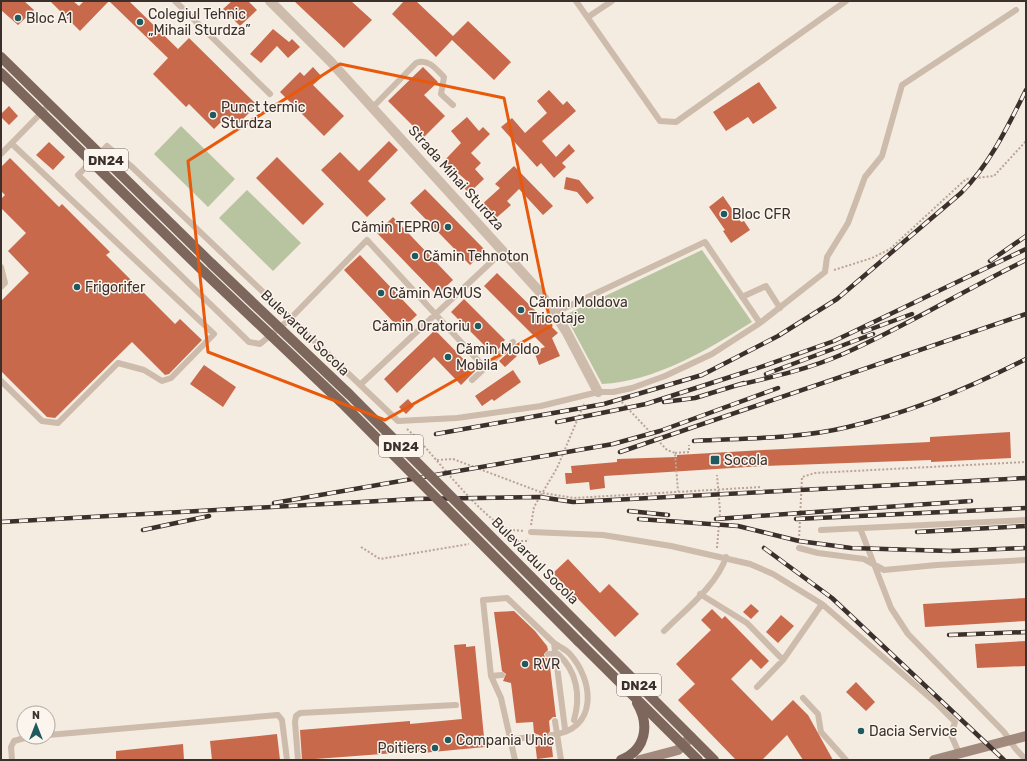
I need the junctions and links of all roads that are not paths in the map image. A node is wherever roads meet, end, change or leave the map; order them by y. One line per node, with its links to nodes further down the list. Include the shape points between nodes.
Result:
1 (175, 1): 10 (lane)
2 (270, 1): 13 (street, Strada Mihai Sturdza)
3 (576, 1): 7 (lane)
4 (612, 1): 7 (lane)
5 (846, 1): 7 (lane, via 676,122 660,121)
6 (1016, 10): 23 (lane, via 902,85 882,156 865,177 848,223 827,257 825,272)
7 (588, 17)
8 (1, 57): 11 (main road, Bulevardul Socola / DN24)
9 (1, 73): 14 (main road, Bulevardul Socola / DN24)
10 (270, 94)
11 (50, 105): 14 (lane); 17 (main road, Bulevardul Socola / DN24)
12 (453, 105): 13 (lane, via 441,94 444,77 428,62 421,61)
13 (372, 107): 19 (street, Strada Mihai Sturdza)
14 (41, 113): 15 (lane); 18 (main road, Bulevardul Socola / DN24)
15 (12, 144): 16 (lane); 31 (lane, via 214,334 172,378 167,380 162,381 144,370 118,363 58,423 42,421)
16 (1, 154)
17 (99, 154): 18 (lane); 26 (lane, via 107,146 131,166); 60 (main road, Bulevardul Socola / DN24, bridge, via 355,400)
18 (91, 162): 26 (lane, via 78,175 249,342 260,344); 51 (main road, Bulevardul Socola / DN24, bridge, via 342,403)
19 (503, 251): 24 (lane); 25 (street, Strada Mihai Sturdza, via 539,291)
20 (1, 267): 21 (lane, via 5,283)
21 (1, 287)
22 (742, 297): 23 (lane, via 766,286); 25 (lane, via 705,242); 27 (lane)
23 (780, 308): 27 (lane)
24 (436, 312): 26 (lane, via 367,240); 29 (lane); 32 (lane)
25 (554, 313): 33 (street, Strada Mihai Sturdza)
26 (291, 318): 32 (lane)
27 (760, 324): 33 (lane, via 712,354 665,376 613,392)
28 (513, 342): 29 (lane)
29 (485, 368): 30 (lane)
30 (472, 380)
31 (1, 381)
32 (360, 385): 33 (lane, via 398,421 457,418 541,406)
33 (593, 394)
34 (1026, 520): 35 (lane)
35 (860, 528): 36 (lane); 41 (lane)
36 (821, 530)
37 (531, 532): 39 (lane, via 603,535)
38 (799, 548): 41 (lane, via 864,559)
39 (726, 557): 42 (lane, via 723,568); 43 (lane, via 773,574)
40 (1026, 560): 41 (lane, via 884,570)
41 (874, 566): 63 (lane, via 891,608 908,634)
42 (700, 594): 44 (lane); 47 (lane, via 747,624)
43 (822, 604): 47 (lane); 66 (lane, via 955,722 951,735)
44 (664, 630)
45 (554, 643): 49 (lane, via 507,598 483,600); 55 (lane); 55 (lane, via 569,653 589,691 582,721)
46 (548, 654): 55 (lane, bridge, via 558,654 565,661 578,696 574,720)
47 (783, 660): 50 (lane)
48 (502, 675): 49 (lane)
49 (491, 676): 61 (lane, via 501,698)
50 (757, 687)
51 (631, 693): 64 (main road, DN24); 73 (main road, via 641,709 646,726 637,749)
52 (804, 698): 76 (lane, via 818,714 821,732)
53 (456, 705): 70 (lane, via 300,713 296,716 295,722)
54 (555, 721): 55 (lane)
55 (562, 732): 57 (lane); 72 (lane)
56 (56, 734): 69 (lane, via 278,716 282,720)
57 (550, 735)
58 (1026, 736): 63 (main road)
59 (534, 737): 61 (lane)
60 (691, 737): 64 (main road); 65 (main road, DN24)
61 (511, 739): 71 (lane)
62 (16, 740): 68 (lane, via 11,747)
63 (1009, 740): 66 (main road); 78 (lane)
64 (683, 745): 67 (main road, DN24); 74 (main road, via 673,752)
65 (701, 747): 67 (main road); 75 (main road, DN24)
66 (959, 754): 77 (main road)
67 (693, 758)
68 (12, 760)
69 (287, 760)
70 (298, 760)
71 (515, 760)
72 (561, 760)
73 (621, 760)
74 (640, 760)
75 (714, 760)
76 (846, 760)
77 (934, 760)
78 (1026, 760)

